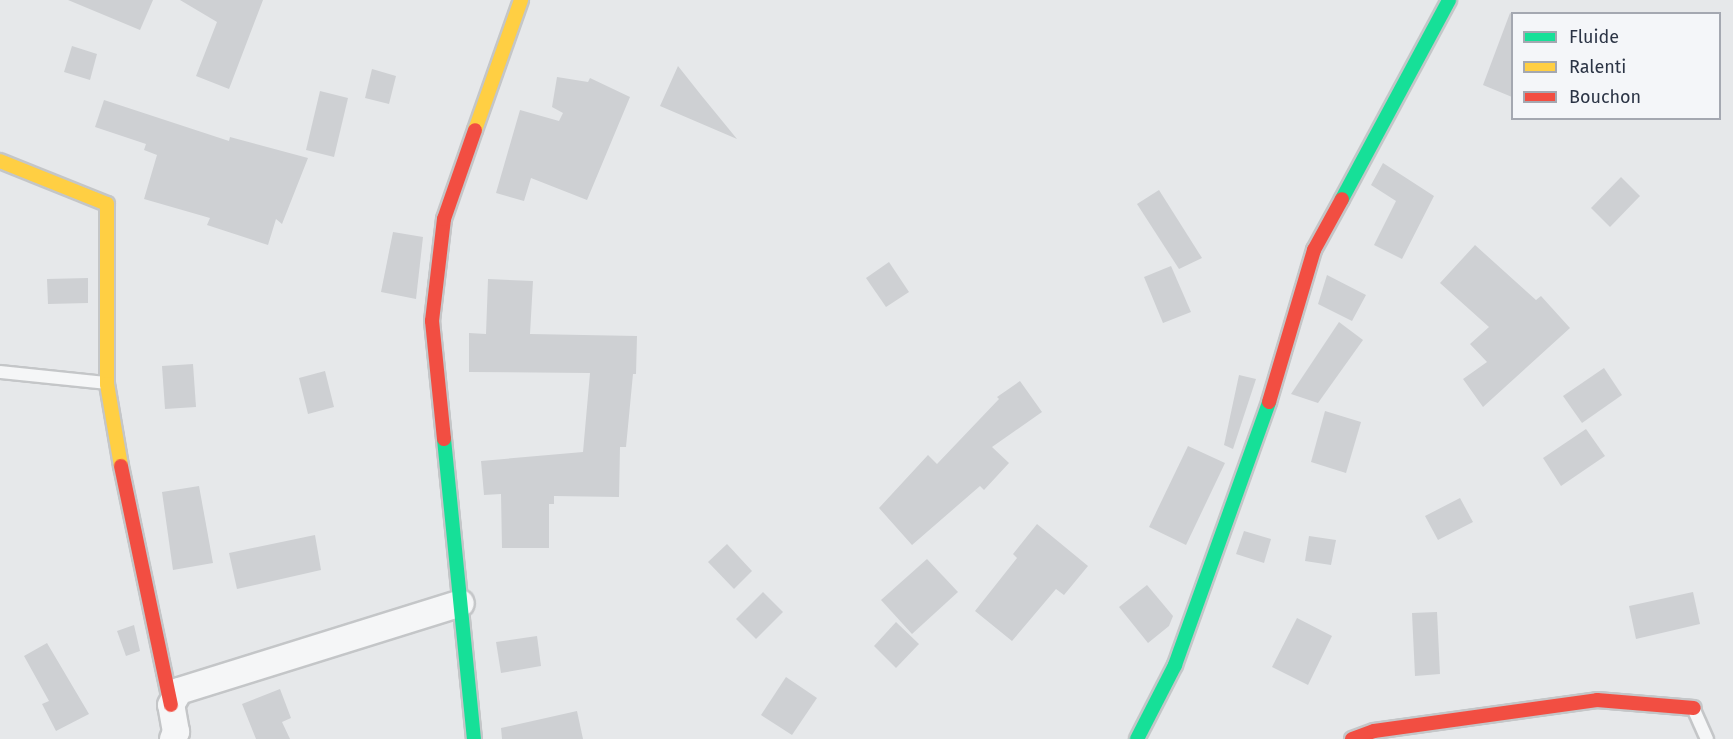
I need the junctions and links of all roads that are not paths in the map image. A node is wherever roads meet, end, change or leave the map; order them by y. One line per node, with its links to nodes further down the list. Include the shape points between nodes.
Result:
1 (521, 0): 6 (street, via 444,219 432,321)
2 (1449, 0): 12 (street, via 1314,250 1261,430 1175,665)
3 (0, 161): 5 (street, via 106,204)
4 (0, 372): 5 (lane)
5 (107, 384): 7 (street, via 131,530)
6 (460, 603): 7 (street, via 179,691); 11 (street)
7 (171, 705): 10 (street, via 176,732)
8 (1694, 708): 9 (street, via 1597,699); 15 (lane)
9 (1443, 721): 13 (street, via 1374,731); 14 (lane)
10 (173, 739)
11 (474, 739)
12 (1137, 739)
13 (1352, 739)
14 (1444, 739)
15 (1707, 739)

